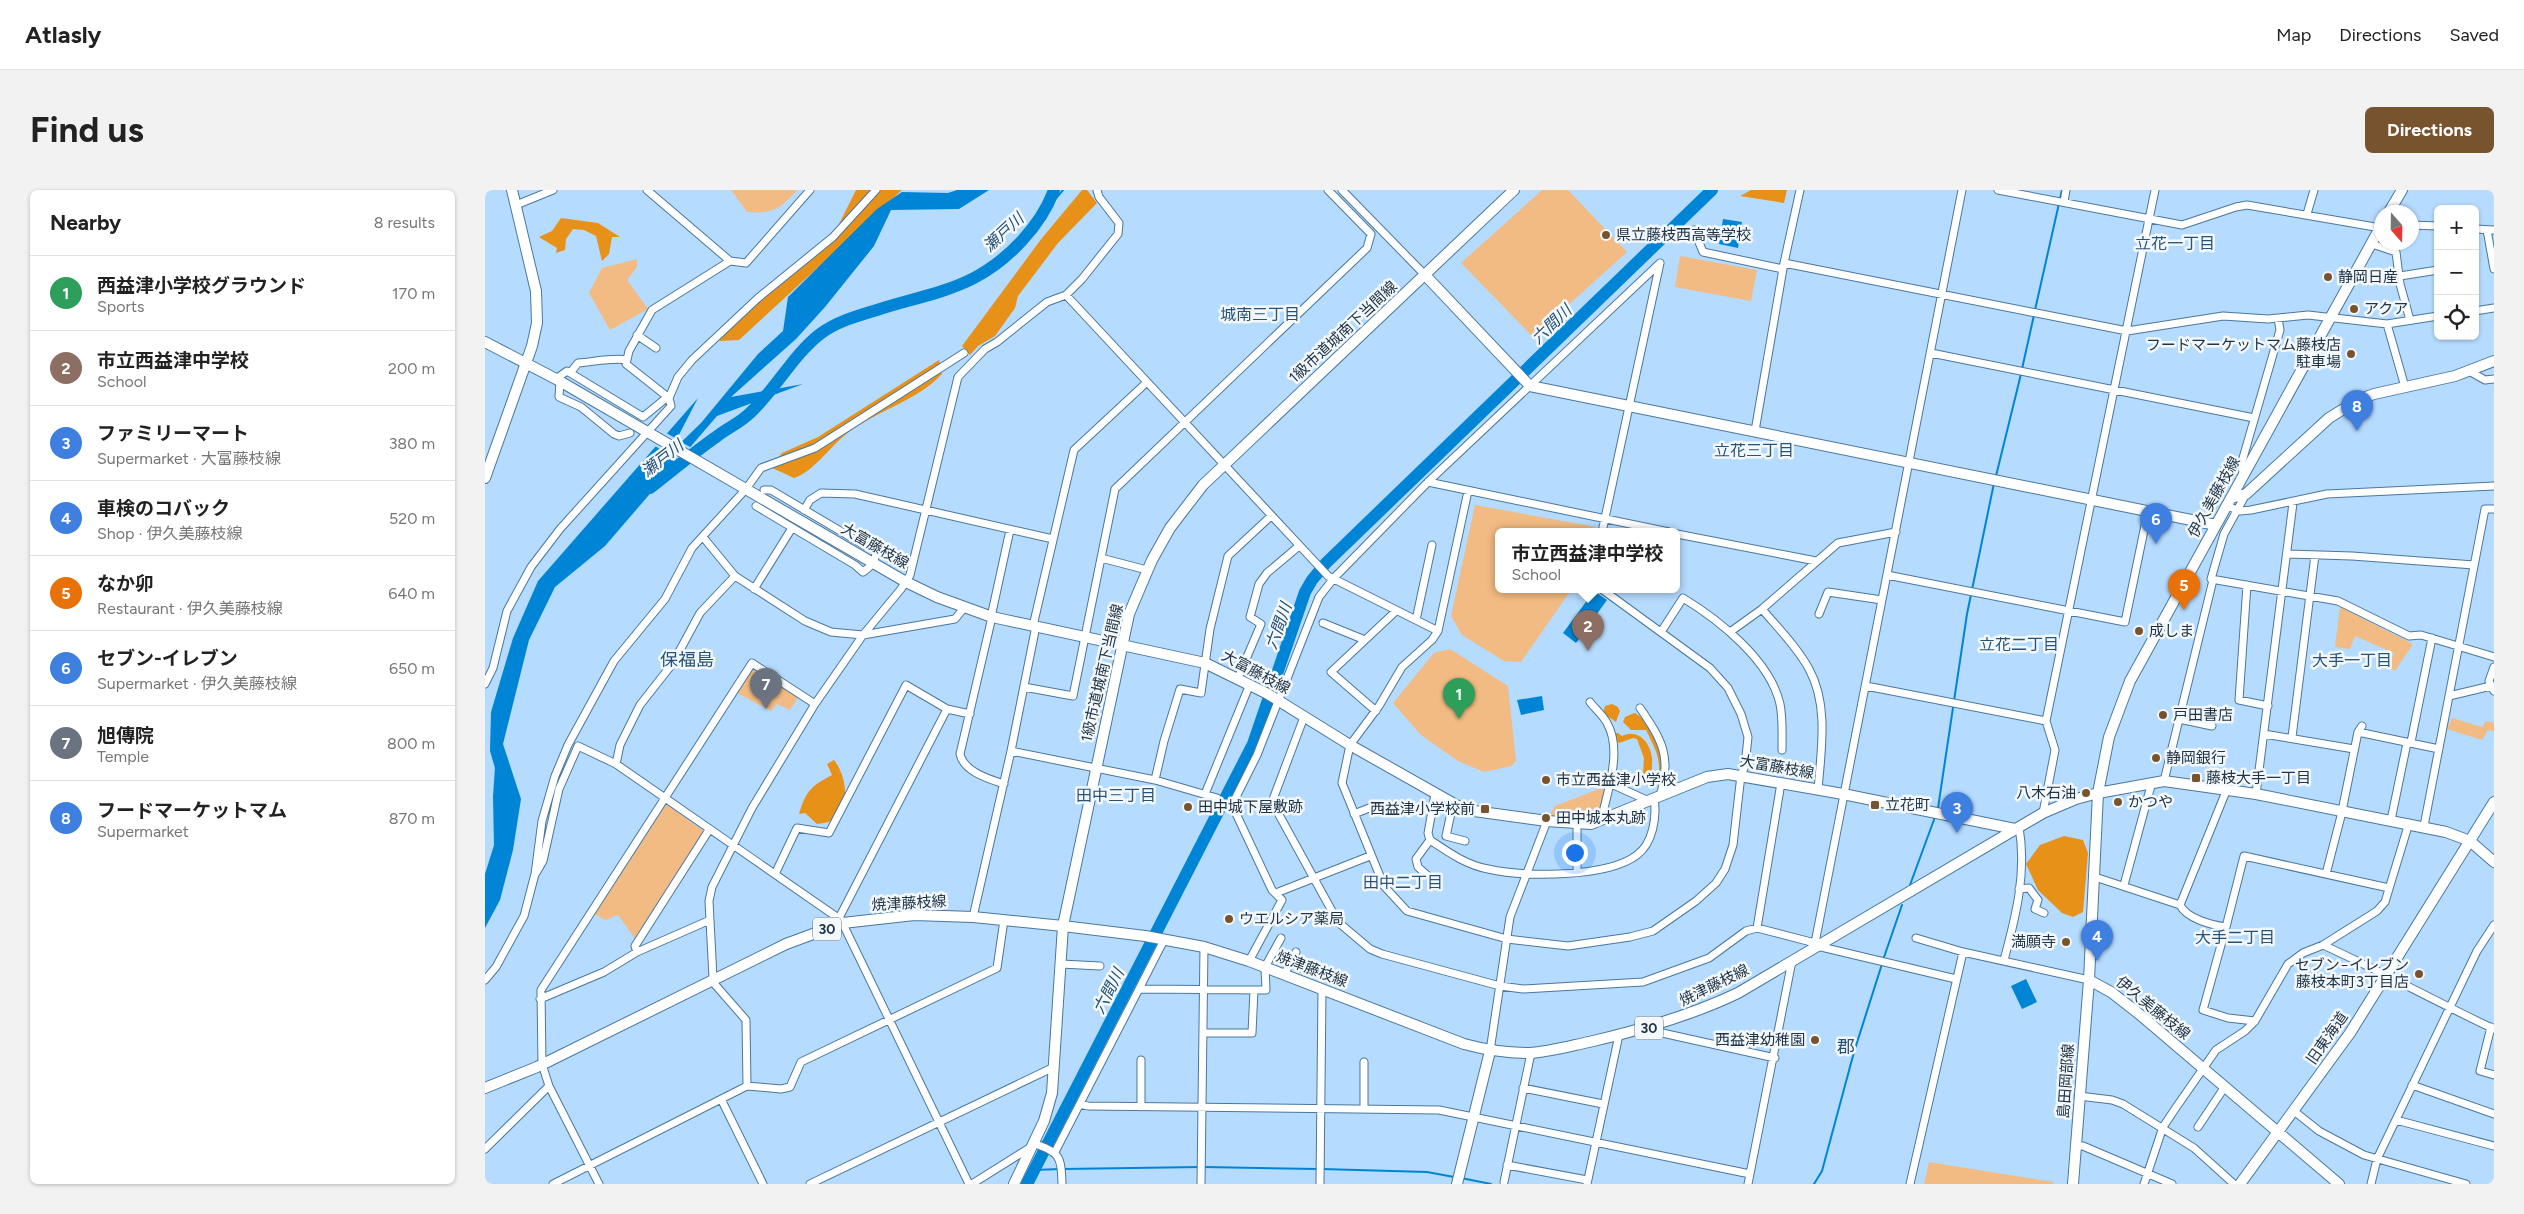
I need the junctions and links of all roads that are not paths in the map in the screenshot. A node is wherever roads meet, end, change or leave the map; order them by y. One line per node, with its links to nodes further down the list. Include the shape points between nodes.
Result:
1 (512, 190): 18 (main road)
2 (553, 190): 18 (street)
3 (647, 190): 29 (street)
4 (810, 190): 29 (street, via 746,263)
5 (876, 190): 61 (street, via 833,237 758,298 692,360 678,377)
6 (1097, 190): 35 (street, via 1121,229 1082,279)
7 (1328, 190): 64 (street, via 1371,234 1367,248)
8 (1513, 190): 33 (main road, 1級市道城南下当間線)
9 (1800, 190): 30 (street)
10 (1962, 190): 36 (street)
11 (1998, 190): 17 (street)
12 (2066, 190): 17 (street)
13 (2155, 190): 21 (street)
14 (2314, 190): 20 (street)
15 (2401, 190): 19 (main road)
16 (1345, 191): 33 (street)
17 (2063, 202): 21 (street)
18 (516, 205): 52 (main road, via 537,309 535,336)
19 (2393, 205)
20 (2307, 214): 21 (street, via 2247,205 2182,225); 23 (street)
21 (2149, 218): 44 (street)
22 (2419, 225): 24 (street)
23 (2374, 226)
24 (2434, 226)
25 (1694, 230): 30 (street, via 1703,252)
26 (2491, 230): 31 (street)
27 (2374, 240): 28 (main road, 伊久美藤枝線)
28 (2372, 244): 34 (street, via 2396,252); 39 (main road, 伊久美藤枝線)
29 (730, 261): 45 (street, via 657,306)
30 (1784, 266): 36 (street); 65 (street)
31 (2494, 269)
32 (2434, 271): 34 (street)
33 (1425, 275): 58 (main road); 69 (main road, 1級市道城南下当間線)
34 (2400, 276): 42 (street)
35 (1065, 294): 57 (street); 83 (street, via 1047,302 985,349 958,377)
36 (1941, 295): 44 (street); 49 (street)
37 (2494, 308): 38 (street)
38 (2479, 310)
39 (2331, 317): 41 (street); 43 (street); 70 (main road, 伊久美藤枝線)
40 (2434, 317): 42 (street)
41 (2278, 318): 44 (street, via 2223,316); 63 (street, via 2280,330)
42 (2410, 320): 43 (street)
43 (2387, 324): 59 (street)
44 (2127, 331): 60 (street)
45 (637, 335): 47 (street); 50 (street)
46 (485, 342): 52 (main road, 大富藤枝線)
47 (656, 348)
48 (964, 353): 74 (street, via 815,448 761,468)
49 (1931, 353): 60 (street); 68 (street)
50 (627, 360): 54 (street, via 615,357 603,362 578,363); 61 (street, via 625,364)
51 (2494, 361): 53 (main road)
52 (525, 364): 56 (main road, 大富藤枝線); 71 (main road)
53 (2469, 371): 55 (street, via 2485,380); 59 (main road)
54 (570, 373): 56 (street, via 563,373); 61 (street, via 643,417)
55 (2494, 379)
56 (558, 380): 66 (street, via 559,397 581,407 614,434); 67 (main road, 大富藤枝線)
57 (1146, 383): 64 (street); 95 (street, via 1074,450)
58 (1529, 385): 62 (main road); 62 (street, via 1660,263); 72 (street)
59 (2405, 387): 79 (main road, via 2374,394 2329,418)
60 (2115, 390): 63 (street); 77 (street)
61 (669, 398): 67 (street, via 671,406)
62 (1630, 406): 65 (main road); 86 (street)
63 (2253, 418): 70 (street, via 2241,466)
64 (1183, 423): 69 (street); 100 (street, via 1115,489)
65 (1755, 431): 68 (main road)
66 (630, 433)
67 (651, 435): 74 (main road, 大富藤枝線); 138 (street, via 560,529 531,567 507,611 493,668)
68 (1910, 462): 77 (main road); 92 (street)
69 (1223, 465): 85 (street); 104 (main road, 1級市道城南下当間線, via 1185,506)
70 (2244, 475): 79 (main road, 伊久美藤枝線)
71 (485, 478)
72 (1428, 482): 76 (street); 107 (street)
73 (2494, 486): 78 (street, via 2327,494)
74 (744, 488): 94 (street); 102 (main road, 大富藤枝線)
75 (764, 490): 82 (street, via 771,490)
76 (1468, 491): 86 (street); 125 (street)
77 (2093, 500): 84 (main road); 119 (street)
78 (2293, 503): 79 (street, via 2251,510); 98 (street)
79 (2231, 504): 87 (main road, 伊久美藤枝線); 108 (street)
80 (756, 506): 88 (street)
81 (2494, 509): 103 (street, via 2485,509)
82 (804, 510): 83 (street, via 815,496 829,492 855,494); 102 (street, via 864,545 874,547)
83 (926, 510): 91 (street); 109 (street)
84 (2147, 511): 87 (main road); 119 (street, via 2125,622)
85 (1271, 516): 97 (street); 135 (street, via 1228,556)
86 (1605, 520): 89 (street); 90 (street)
87 (2216, 525): 175 (main road, 伊久美藤枝線, via 2130,681 2109,737)
88 (792, 528): 102 (street, via 863,572); 111 (street)
89 (1603, 528)
90 (1648, 528)
91 (1010, 530): 95 (street); 121 (street)
92 (1896, 532): 101 (street, via 1843,540); 105 (street)
93 (1680, 535): 101 (street)
94 (703, 537): 106 (street); 204 (street, via 692,548 665,599 615,661 568,745 542,820)
95 (1053, 539): 124 (street)
96 (1432, 545): 122 (street)
97 (1299, 546): 107 (street); 137 (street, via 1259,584 1251,617 1261,624)
98 (2288, 554): 99 (street); 112 (street)
99 (2315, 555): 103 (street); 114 (street)
100 (1101, 558): 104 (street); 129 (street)
101 (1816, 561): 117 (street)
102 (873, 563): 109 (main road, 大富藤枝線)
103 (2474, 565): 133 (street)
104 (1147, 570): 132 (main road, 1級市道城南下当間線, via 1132,605)
105 (1887, 575): 115 (street); 119 (street)
106 (735, 576): 111 (street); 164 (street, via 700,613 673,663 640,705 620,745)
107 (1331, 577): 118 (street); 144 (street)
108 (2213, 580): 110 (street); 153 (street)
109 (906, 582): 116 (main road, 大富藤枝線); 128 (street)
110 (2247, 586): 112 (street); 147 (street, via 2239,700)
111 (755, 588): 128 (street, via 805,621 831,632)
112 (2282, 591): 114 (street); 147 (street)
113 (1607, 593): 126 (street)
114 (2310, 596): 130 (street, via 2338,601 2409,636); 157 (street)
115 (1882, 600): 120 (street, via 1828,592); 140 (street)
116 (964, 608): 121 (main road, 大富藤枝線); 128 (street, via 955,619)
117 (1762, 608): 127 (street); 174 (street, via 1799,653 1815,682 1821,726)
118 (1396, 611): 122 (street); 131 (street)
119 (2071, 611): 154 (street)
120 (1819, 614)
121 (991, 617): 124 (main road, 大富藤枝線); 151 (street)
122 (1416, 620): 125 (street)
123 (1323, 623): 131 (street)
124 (1034, 626): 129 (main road, 大富藤枝線); 141 (street)
125 (1438, 631): 150 (street, via 1402,667)
126 (1661, 632): 127 (street, via 1683,598); 166 (street, via 1711,668 1734,696 1749,737)
127 (1730, 632): 162 (street, via 1756,660 1780,702)
128 (863, 635): 146 (street)
129 (1085, 637): 132 (main road, 大富藤枝線); 141 (street, via 1073,696)
130 (2432, 638): 133 (street); 158 (street)
131 (1365, 640): 150 (street, via 1331,672)
132 (1122, 644): 135 (main road, 大富藤枝線); 165 (main road, 1級市道城南下当間線)
133 (2459, 645): 134 (street); 143 (street)
134 (2494, 657)
135 (1205, 663): 137 (main road, 大富藤枝線); 167 (street, via 1201,693 1180,688)
136 (2494, 667): 142 (street, via 2489,681)
137 (1238, 678): 139 (main road, 大富藤枝線)
138 (485, 684)
139 (1249, 684): 144 (main road, 大富藤枝線); 176 (street)
140 (1866, 686): 154 (street); 178 (street)
141 (1024, 687): 163 (street)
142 (2492, 688): 143 (street)
143 (2449, 696): 161 (street)
144 (1273, 697): 152 (main road, 大富藤枝線); 214 (street, via 1257,754 1232,805)
145 (1590, 702): 170 (street, via 1612,734)
146 (815, 704): 180 (street, via 752,663); 200 (street, via 777,765)
147 (2268, 706): 156 (street)
148 (1640, 708): 182 (street, via 1658,735 1665,755 1665,780)
149 (947, 709): 151 (street); 205 (street, via 906,685 829,833 797,828); 220 (street)
150 (1376, 711): 159 (street)
151 (970, 714): 172 (street, via 961,759 983,777)
152 (1304, 717): 159 (main road, 大富藤枝線); 210 (street, via 1272,802)
153 (2179, 719): 155 (street); 168 (street)
154 (2046, 721): 187 (street, via 2055,750)
155 (2212, 726)
156 (2264, 734): 157 (street); 179 (street)
157 (2292, 737): 160 (street)
158 (2409, 743): 160 (street, via 2360,729); 161 (street); 189 (street)
159 (1350, 745): 177 (main road, 大富藤枝線); 188 (street, via 1342,783)
160 (2354, 749): 186 (street)
161 (2439, 749): 194 (street)
162 (1782, 750)
163 (1011, 751): 165 (street); 172 (street)
164 (616, 764): 180 (street); 204 (street, via 578,746 559,789 543,861)
165 (1096, 768): 167 (street); 222 (main road, 1級市道城南下当間線)
166 (1741, 775): 171 (main road, 大富藤枝線); 182 (main road, 大富藤枝線, via 1707,777); 227 (street, via 1733,845 1725,869 1716,882 1677,917 1653,931 1631,937 1568,946)
167 (1155, 780): 176 (street)
168 (2164, 781): 169 (main road); 173 (main road)
169 (2152, 782): 175 (main road); 211 (street)
170 (1609, 783): 182 (street); 191 (street)
171 (1781, 783): 174 (main road, 大富藤枝線); 224 (street)
172 (1004, 784): 217 (street)
173 (2227, 789): 179 (main road); 215 (street)
174 (1818, 790): 178 (main road, 大富藤枝線)
175 (2098, 792): 187 (main road, 焼津藤枝線 / 30); 209 (main road, 伊久美藤枝線)
176 (1205, 794): 181 (street)
177 (1435, 794): 184 (main road, 大富藤枝線); 197 (street, via 1428,833)
178 (1843, 794): 195 (main road, 大富藤枝線); 229 (street)
179 (2257, 794): 186 (main road)
180 (665, 798): 196 (street); 252 (street, via 541,990)
181 (1217, 798)
182 (1654, 799): 191 (main road, 大富藤枝線); 203 (street, via 1656,811 1652,830 1638,854 1624,862)
183 (2494, 802): 199 (main road, 旧東海道)
184 (1453, 804): 190 (main road, 大富藤枝線, via 1474,811); 198 (street, via 1446,836)
185 (1377, 805): 188 (street)
186 (2342, 810): 189 (main road); 207 (street)
187 (2043, 813): 195 (main road, 焼津藤枝線 / 30)
188 (1354, 814): 201 (street)
189 (2391, 820): 192 (main road)
190 (1547, 821): 193 (main road, 大富藤枝線); 206 (street)
191 (1601, 822): 193 (main road, 大富藤枝線)
192 (2409, 823): 194 (main road); 212 (street)
193 (1577, 824): 203 (street)
194 (2424, 826): 199 (main road)
195 (2017, 828): 213 (street, via 2022,865); 229 (main road, 焼津藤枝線 / 30)
196 (709, 830): 200 (street); 232 (street, via 635,946)
197 (1430, 840): 206 (street, via 1459,859 1487,869); 208 (street, via 1416,859 1418,867)
198 (1465, 841)
199 (2470, 841): 202 (main road); 242 (main road, 旧東海道)
200 (734, 846): 205 (street); 218 (street, via 712,887)
201 (1370, 856): 210 (street); 227 (street, via 1384,886 1407,911)
202 (2494, 862)
203 (1577, 872): 206 (street)
204 (535, 874): 245 (street, via 524,916 496,967)
205 (775, 874): 220 (street)
206 (1527, 874): 227 (street, via 1510,917)
207 (2326, 874): 212 (street); 223 (street, via 2244,856)
208 (1427, 876)
209 (2095, 877): 211 (street); 246 (main road, 伊久美藤枝線)
210 (1314, 878): 214 (street); 247 (street, via 1338,922 1370,949)
211 (2124, 885): 215 (street)
212 (2389, 888): 230 (street, via 2385,902 2377,911)
213 (2019, 889): 216 (street, via 2029,888 2038,900 2035,910); 235 (street)
214 (1276, 894): 236 (street, via 1282,900)
215 (2180, 905): 223 (street, via 2200,920)
216 (2044, 913)
217 (973, 917): 219 (main road, 焼津藤枝線 / 30); 220 (main road, 焼津藤枝線 / 30, via 914,915)
218 (710, 920): 232 (street); 243 (street)
219 (1005, 920): 222 (main road, 焼津藤枝線 / 30); 254 (street, via 997,968)
220 (841, 921): 243 (main road, 焼津藤枝線 / 30); 254 (street)
221 (2494, 925): 253 (street)
222 (1063, 926): 228 (main road, 焼津藤枝線 / 30); 238 (main road, 1級市道城南下当間線)
223 (2226, 927): 255 (street, via 2203,1010 2228,1018)
224 (1757, 928): 229 (street); 247 (street, via 1746,931 1709,958 1643,982 1523,989)
225 (1281, 938): 240 (street)
226 (1916, 938): 234 (street)
227 (1507, 939): 247 (street)
228 (1162, 940): 231 (main road, 焼津藤枝線 / 30); 248 (street)
229 (1816, 944): 237 (main road, 焼津藤枝線 / 30); 244 (street)
230 (2323, 945): 242 (street); 255 (street, via 2303,953 2288,964)
231 (1204, 948): 236 (main road, 焼津藤枝線 / 30); 249 (street)
232 (637, 952): 252 (street, via 604,972)
233 (1296, 952): 241 (street)
234 (1963, 952): 235 (street); 244 (street)
235 (2004, 960): 246 (street)
236 (1249, 961): 240 (main road, 焼津藤枝線 / 30)
237 (1792, 961): 257 (main road, 焼津藤枝線 / 30, via 1707,1008); 262 (street)
238 (1061, 964): 239 (street); 266 (main road, 1級市道城南下当間線)
239 (1101, 966)
240 (1265, 967): 241 (main road, 焼津藤枝線 / 30); 250 (street, via 1266,990)
241 (1284, 975): 251 (main road, 焼津藤枝線 / 30)
242 (2387, 976): 253 (street); 283 (main road, 旧東海道)
243 (712, 979): 265 (main road, 焼津藤枝線 / 30); 271 (street, via 746,1020)
244 (1955, 979): 317 (street)
245 (485, 980)
246 (2089, 980): 267 (main road, 伊久美藤枝線, via 2111,992); 275 (main road, 島田岡部線)
247 (1500, 986): 260 (street)
248 (1139, 989): 249 (street); 277 (street)
249 (1203, 990): 250 (street); 258 (street)
250 (1254, 990): 258 (street, via 1252,1033)
251 (1322, 990): 260 (main road, 焼津藤枝線 / 30); 281 (street)
252 (540, 999): 265 (street)
253 (2448, 1008): 256 (street); 269 (street)
254 (890, 1019): 271 (street, via 801,1062 790,1087); 287 (street)
255 (2255, 1021): 267 (street, via 2216,1050)
256 (2492, 1028): 268 (street, via 2480,1071)
257 (1644, 1029): 259 (main road, 焼津藤枝線 / 30); 262 (street)
258 (1203, 1033): 280 (street)
259 (1619, 1035): 261 (main road, 焼津藤枝線 / 30); 278 (street)
260 (1490, 1051): 261 (main road, 焼津藤枝線 / 30); 285 (main road)
261 (1531, 1053): 273 (street)
262 (1775, 1058): 302 (street)
263 (1141, 1060): 279 (street)
264 (1364, 1062): 282 (street)
265 (539, 1066): 270 (street); 272 (main road, 焼津藤枝線 / 30)
266 (1054, 1067): 287 (street); 293 (main road, 1級市道城南下当間線, via 1048,1108)
267 (2203, 1069): 274 (main road, 伊久美藤枝線); 289 (street)
268 (2494, 1075)
269 (2412, 1085): 284 (street); 286 (street)
270 (549, 1086): 296 (street); 299 (street)
271 (747, 1086): 276 (street)
272 (485, 1088)
273 (1523, 1088): 278 (street); 288 (street)
274 (2225, 1088): 290 (street); 291 (main road, 伊久美藤枝線)
275 (2079, 1096): 289 (street, via 2112,1100); 294 (main road, 島田岡部線)
276 (722, 1101): 299 (street); 309 (street)
277 (1080, 1104): 279 (street); 297 (street)
278 (1603, 1104): 292 (street)
279 (1141, 1107): 280 (street)
280 (1201, 1108): 281 (street); 314 (street)
281 (1321, 1108): 282 (street); 315 (street)
282 (1364, 1109): 285 (street, via 1439,1110)
283 (2294, 1111): 291 (main road, 旧東海道); 298 (street, via 2319,1131)
284 (2494, 1114)
285 (1474, 1117): 288 (street); 306 (main road)
286 (2396, 1120): 295 (street); 298 (street)
287 (939, 1122): 310 (street); 311 (street)
288 (1515, 1124): 292 (street); 300 (street)
289 (2163, 1127): 301 (street); 321 (street, via 2193,1148)
290 (2198, 1127)
291 (2278, 1133): 322 (main road, 旧東海道); 323 (main road, 伊久美藤枝線)
292 (1595, 1141): 302 (street); 305 (street)
293 (1035, 1146): 297 (street); 311 (street); 312 (main road, 1級市道城南下当間線)
294 (2076, 1146): 301 (street); 318 (main road, 島田岡部線)
295 (2494, 1146)
296 (485, 1149)
297 (1053, 1151): 313 (street, via 1061,1159)
298 (2377, 1159): 303 (street); 324 (street)
299 (590, 1165): 307 (street); 308 (street)
300 (1507, 1165): 304 (street); 305 (street)
301 (2147, 1173): 319 (street); 320 (street)
302 (1751, 1174): 316 (street)
303 (2432, 1175): 325 (street); 326 (street)
304 (1504, 1182)
305 (1587, 1182)
306 (1457, 1183)
307 (553, 1184)
308 (599, 1184)
309 (763, 1184)
310 (810, 1184)
311 (971, 1184)
312 (1014, 1184)
313 (1061, 1184)
314 (1201, 1184)
315 (1320, 1184)
316 (1748, 1184)
317 (1910, 1184)
318 (2073, 1184)
319 (2144, 1184)
320 (2172, 1184)
321 (2233, 1184)
322 (2240, 1184)
323 (2339, 1184)
324 (2371, 1184)
325 (2430, 1184)
326 (2466, 1184)

